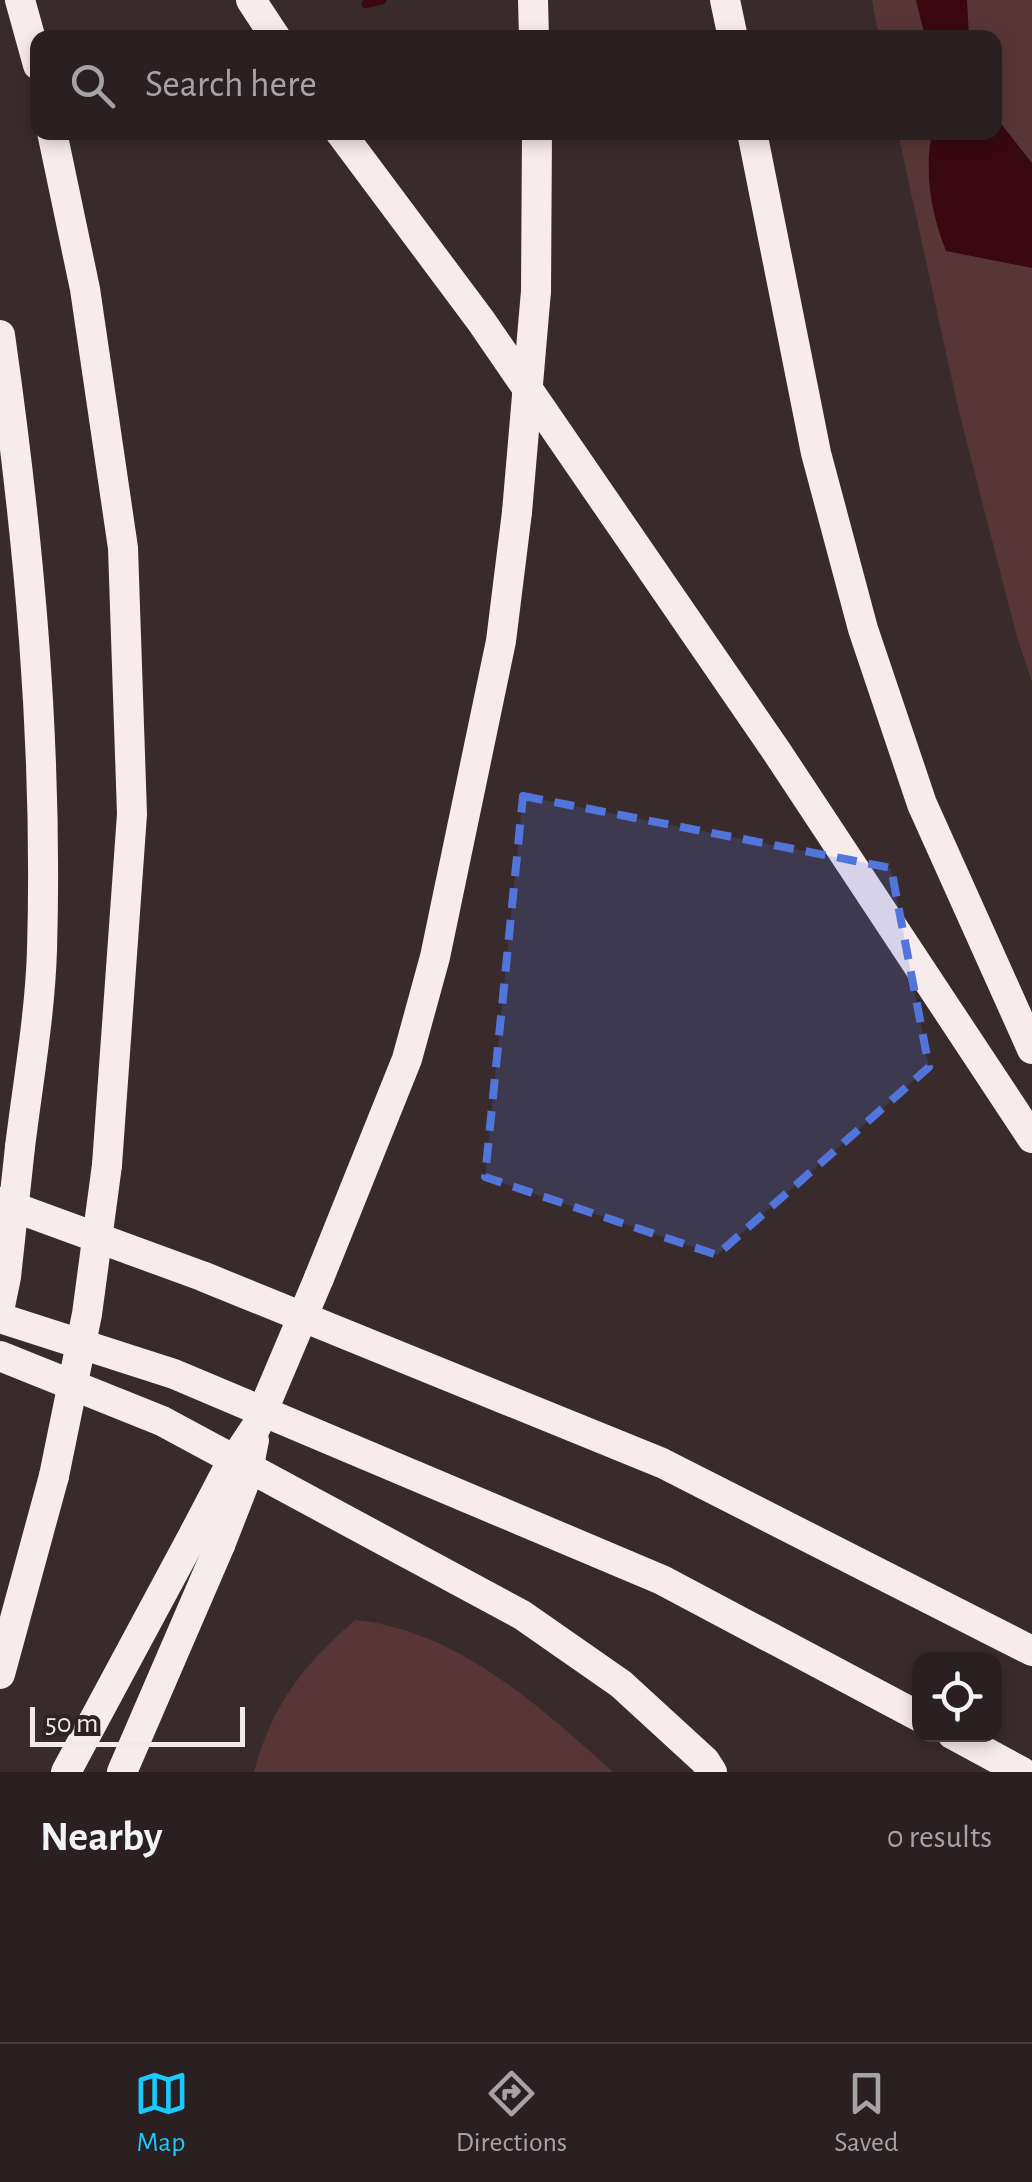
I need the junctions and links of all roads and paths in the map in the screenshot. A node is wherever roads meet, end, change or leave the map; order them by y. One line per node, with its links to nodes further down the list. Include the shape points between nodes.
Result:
1 (20, 0): 8 (highway)
2 (252, 0): 5 (highway)
3 (532, 0): 6 (highway)
4 (725, 0): 7 (highway)
5 (271, 30)
6 (534, 30)
7 (731, 30)
8 (30, 36)
9 (54, 140): 22 (highway, bridge, via 85,289 123,548 132,814 108,1165 87,1314 54,1476)
10 (346, 140): 15 (highway, via 514,369)
11 (537, 140): 20 (highway, bridge, via 536,291 501,641 435,958 407,1059 256,1427 228,1469)
12 (754, 140): 14 (highway, via 816,454 863,629 922,804)
13 (0, 335): 17 (highway, bridge, via 22,486 41,722 42,953)
14 (1032, 1049)
15 (1032, 1138)
16 (0, 1202): 21 (highway, via 202,1276 662,1463)
17 (0, 1306)
18 (0, 1318): 23 (highway, via 174,1374 662,1580)
19 (0, 1356): 27 (highway, via 162,1421 522,1614 622,1684)
20 (208, 1539): 25 (highway); 26 (highway)
21 (1032, 1651)
22 (0, 1674)
23 (912, 1713)
24 (967, 1742): 28 (highway)
25 (66, 1772)
26 (122, 1772)
27 (712, 1772)
28 (1022, 1772)

